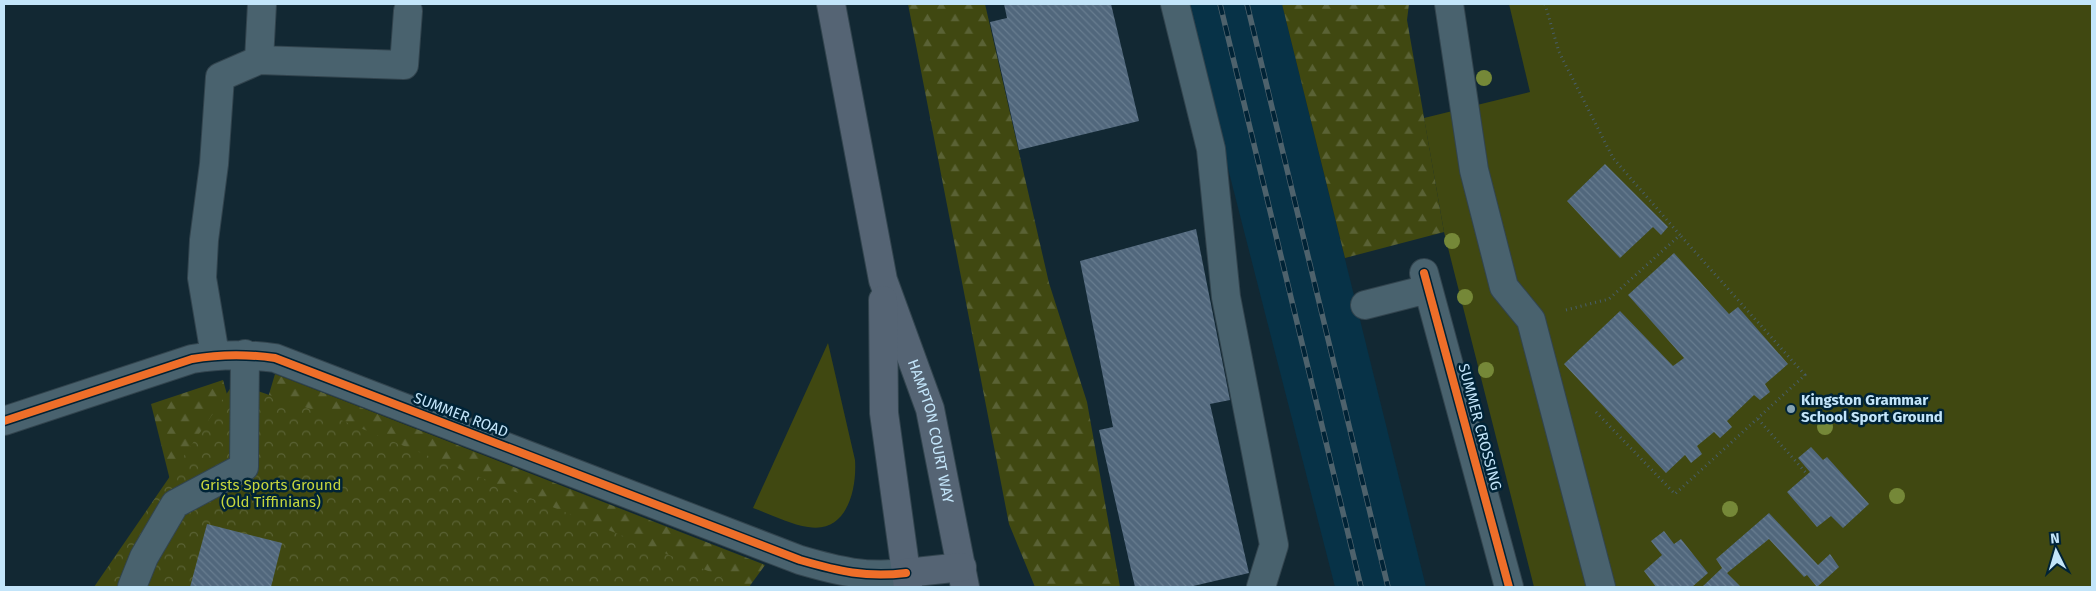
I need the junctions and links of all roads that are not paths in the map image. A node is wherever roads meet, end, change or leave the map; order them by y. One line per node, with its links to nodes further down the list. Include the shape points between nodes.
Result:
1 (262, 4): 6 (street)
2 (831, 4): 7 (highway, HAMPTON COURT WAY)
3 (1175, 4): 15 (street, via 1211,149 1226,297 1274,545)
4 (1450, 4): 17 (street, via 1474,170 1504,287 1531,320)
5 (408, 11): 6 (street, via 404,65)
6 (259, 60): 10 (street, via 220,77 202,278)
7 (883, 280): 12 (highway, HAMPTON COURT WAY, via 930,409); 13 (highway, HAMPTON COURT WAY, via 884,413)
8 (1365, 305): 16 (street, SUMMER CROSSING, via 1426,281)
9 (244, 354): 10 (street, SUMMER ROAD); 13 (street, SUMMER ROAD, via 276,358 800,560 836,571); 14 (street, via 244,467 175,504 144,557)
10 (215, 355): 11 (street, SUMMER ROAD, via 192,359)
11 (4, 421)
12 (963, 577): 13 (highway)
13 (907, 580)
14 (132, 587)
15 (1260, 587)
16 (1508, 587)
17 (1601, 587)

